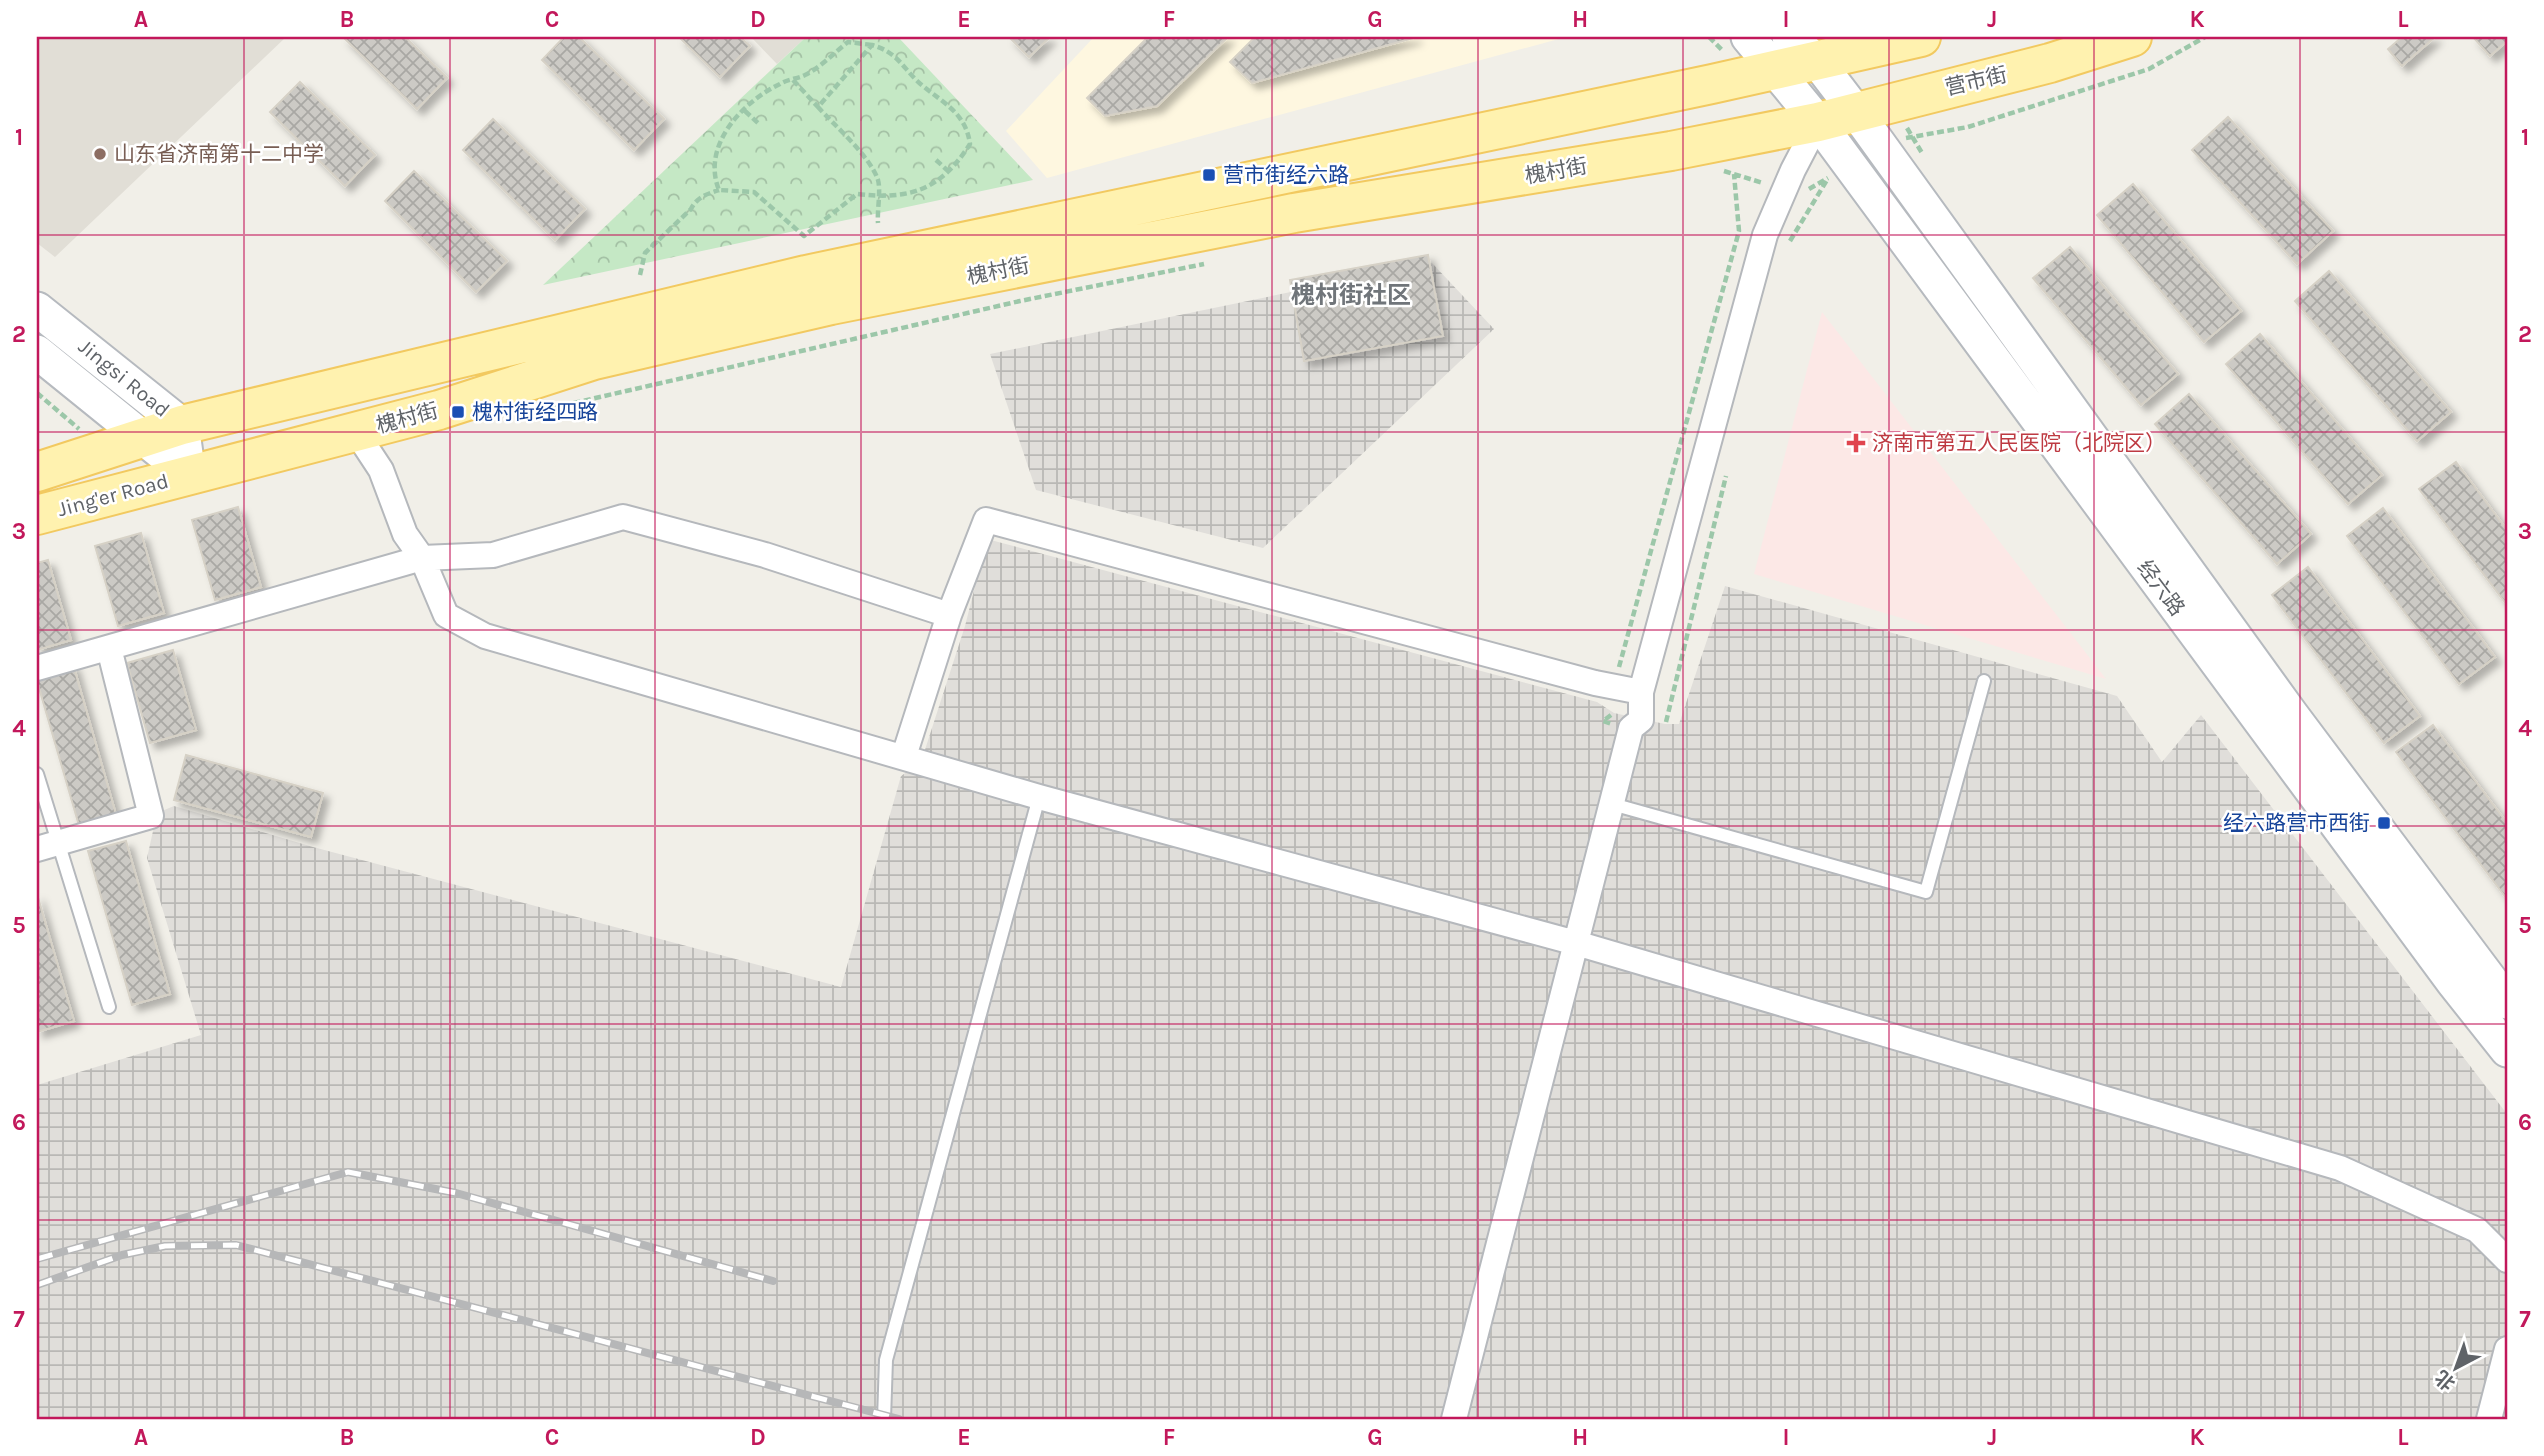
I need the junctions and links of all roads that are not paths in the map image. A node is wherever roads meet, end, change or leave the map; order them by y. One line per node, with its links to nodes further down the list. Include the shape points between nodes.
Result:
1 (1921, 37): 5 (main road)
2 (2132, 37): 6 (main road, 营市街)
3 (1783, 53): 4 (main road, 槐村街); 4 (main road, 经六路); 5 (main road); 7 (main road, 经六路)
4 (1728, 58): 10 (main road, 槐村街)
5 (1817, 61): 6 (main road, 经六路)
6 (1856, 113): 7 (main road, 营市街); 28 (main road, 经六路, via 2298,725)
7 (1818, 122): 11 (main road, 槐村街, via 1727,162 1294,214 831,305 594,360); 21 (street, via 1765,235); 30 (main road, 经六路, via 1839,172)
8 (37, 309): 10 (main road, Jingsi Road)
9 (37, 352): 12 (main road, Jingsi Road)
10 (182, 425): 12 (main road, Jing'er Road); 14 (main road, Jingsi Road)
11 (356, 432): 14 (main road, 槐村街); 16 (street, via 381,470 405,534)
12 (143, 437): 13 (main road, Jing'er Road); 14 (main road, Jingsi Road)
13 (37, 472)
14 (189, 475): 15 (main road, Jing'er Road)
15 (37, 515)
16 (422, 558): 17 (street, via 493,555 623,517 765,555); 18 (street); 22 (street, via 446,615 485,636)
17 (949, 615): 21 (street, via 986,520); 22 (street)
18 (109, 648): 19 (street); 26 (street, via 151,816)
19 (37, 668)
20 (1984, 681): 25 (lane, via 1926,892)
21 (1641, 692): 25 (street, via 1641,720 1631,729)
22 (904, 756): 24 (street)
23 (37, 774): 26 (lane)
24 (1039, 797): 27 (street); 33 (lane, via 886,1360)
25 (1612, 804): 27 (street)
26 (48, 846): 29 (lane)
27 (1576, 943): 31 (street, via 2340,1168 2477,1230); 34 (street)
28 (2507, 1002)
29 (109, 1007)
30 (2507, 1051)
31 (2507, 1260)
32 (2507, 1349): 35 (street)
33 (884, 1419)
34 (1454, 1419)
35 (2489, 1419)

